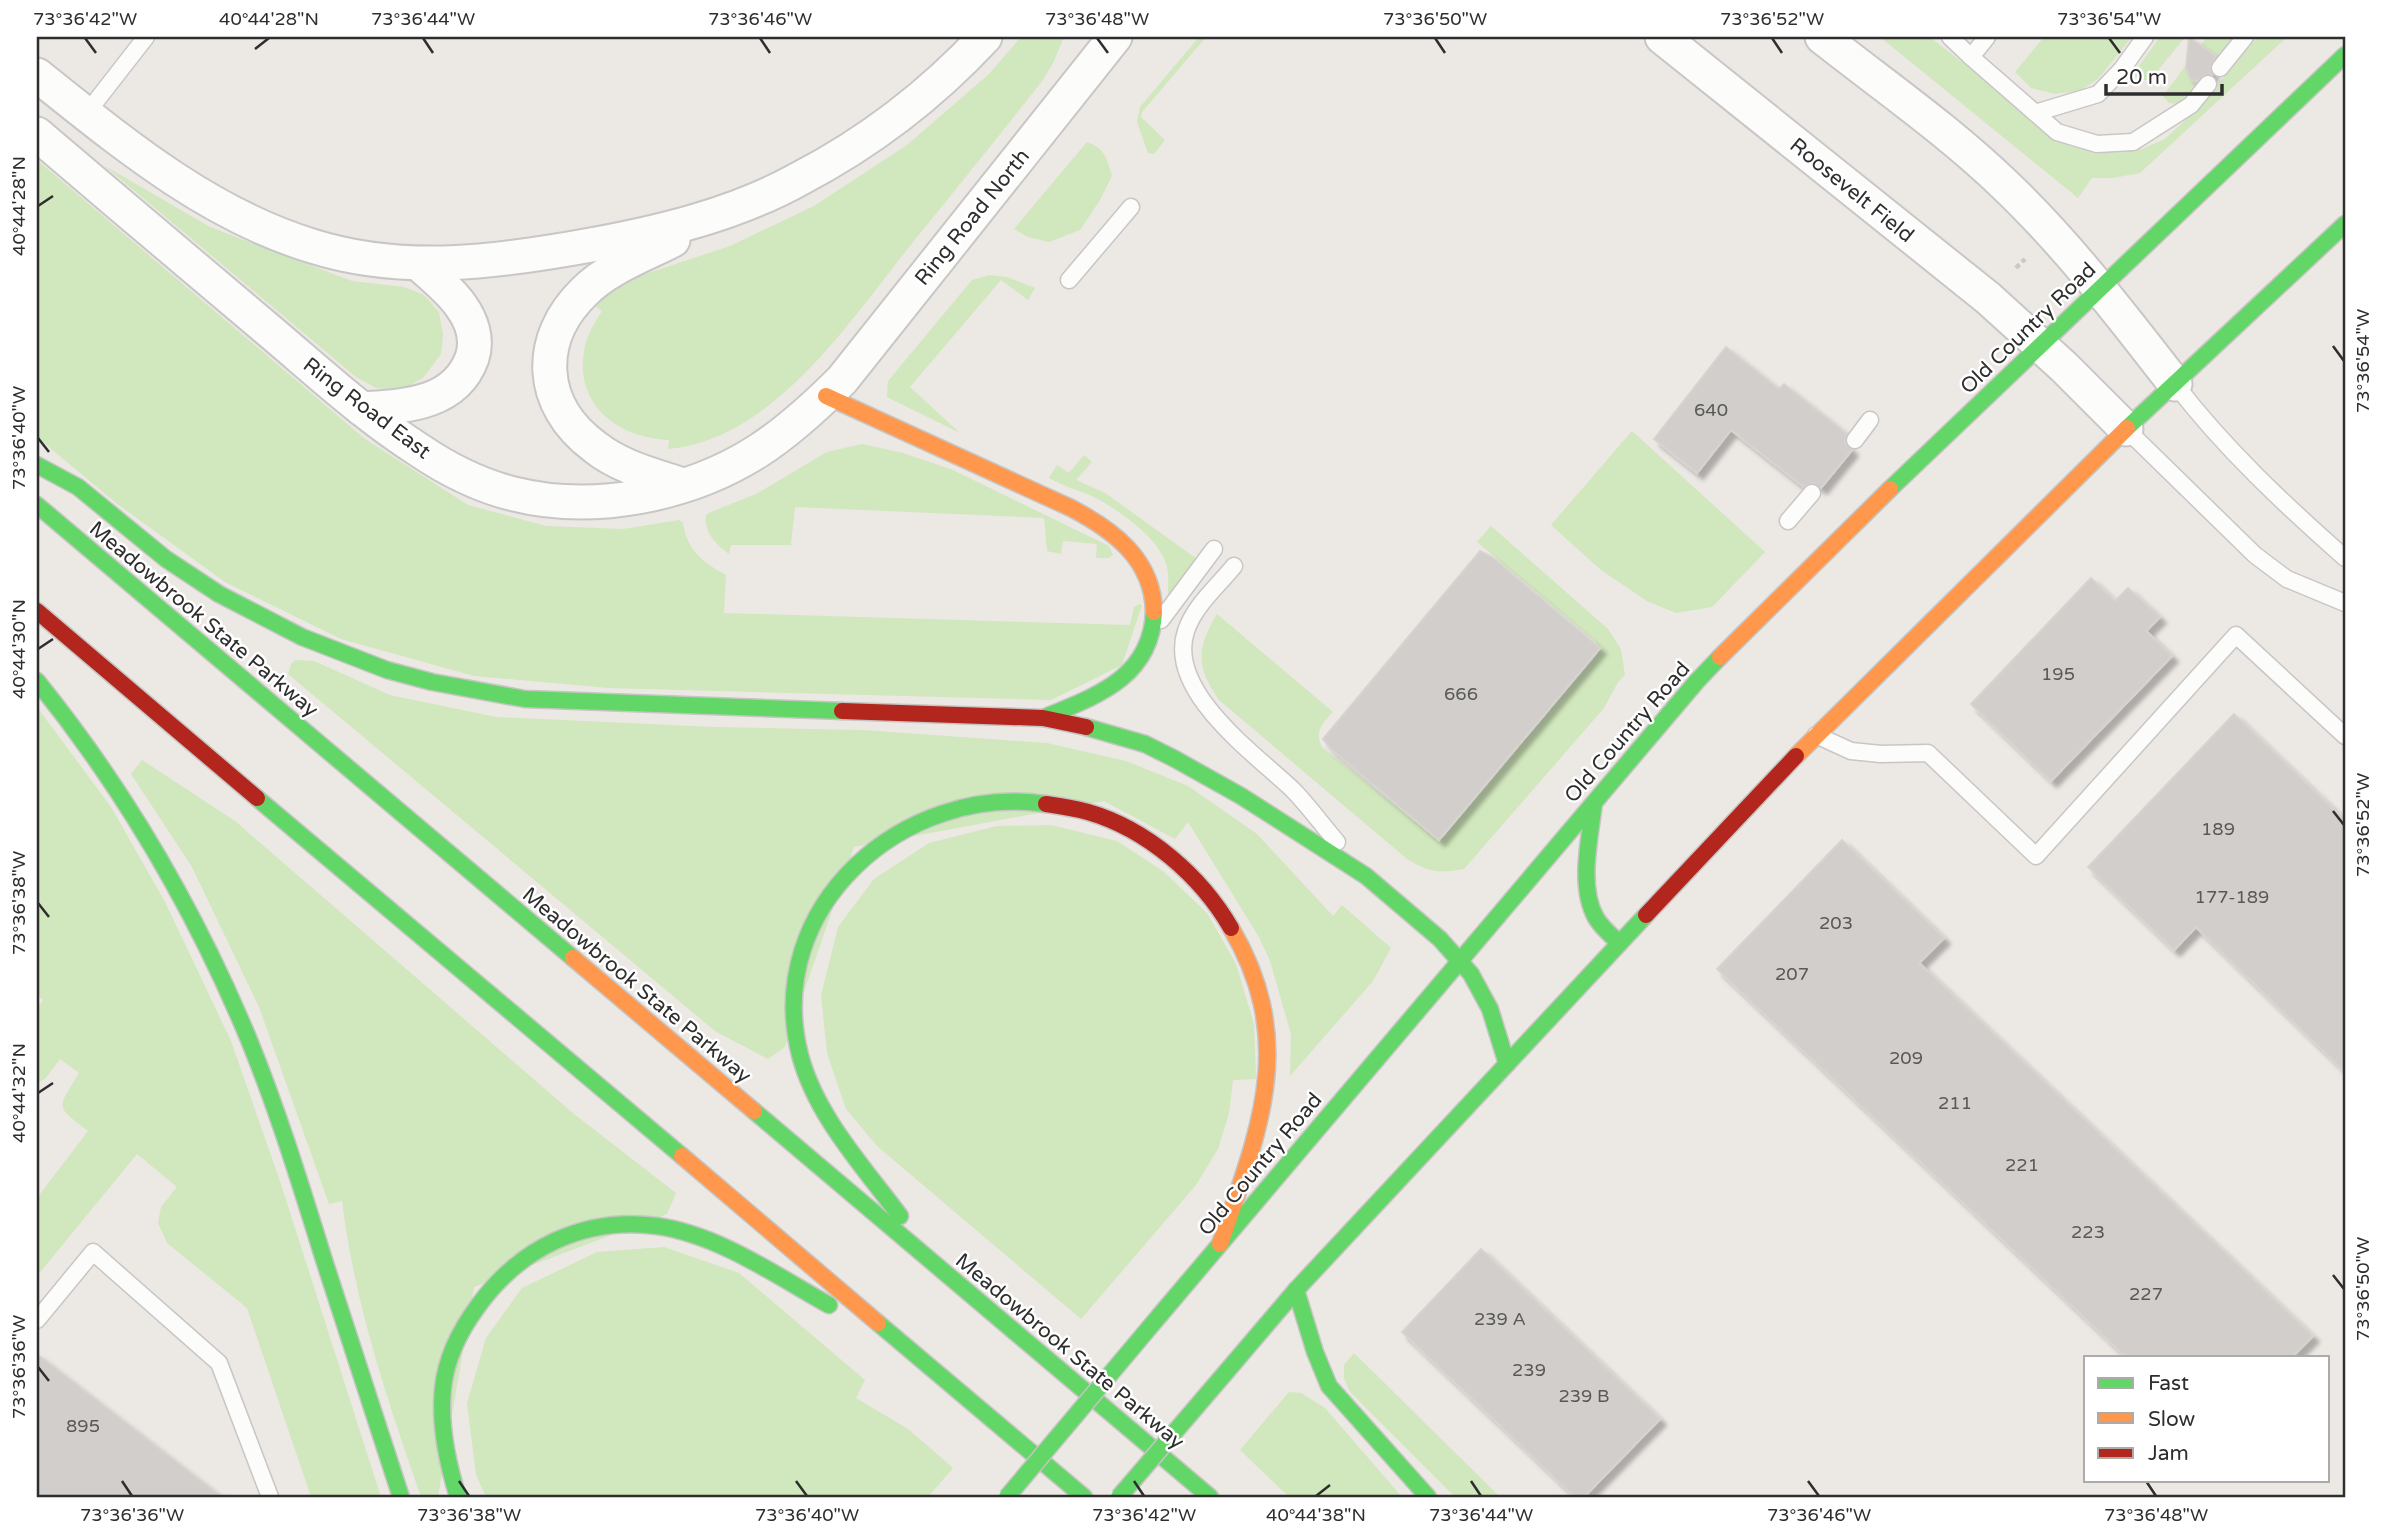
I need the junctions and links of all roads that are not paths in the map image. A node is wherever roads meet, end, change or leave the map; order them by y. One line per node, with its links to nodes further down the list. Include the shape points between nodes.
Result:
1 (146, 37): 16 (lane)
2 (985, 37): 19 (street, via 922,97 861,143 798,180)
3 (1115, 37): 26 (street, Ring Road North)
4 (1662, 37): 24 (street, Roosevelt Field, via 1988,298)
5 (1822, 37): 23 (street, via 1984,166)
6 (1950, 37): 11 (lane)
7 (1987, 37): 11 (lane)
8 (2145, 37): 15 (lane, via 2098,94)
9 (2245, 37): 12 (lane)
10 (2345, 55): 23 (main road, Old Country Road)
11 (1971, 57): 15 (lane)
12 (2220, 68)
13 (37, 75): 16 (street)
14 (2208, 83): 15 (lane, via 2191,105 2133,142 2096,144 2057,132)
15 (2035, 113)
16 (86, 114): 21 (street, via 159,169 240,218 343,255)
17 (37, 134): 27 (street, Ring Road East)
18 (1131, 207): 22 (lane)
19 (727, 211): 21 (street, via 616,240 528,256); 32 (street, via 603,276 558,325 550,347 549,365 559,404 580,435 615,460)
20 (2345, 224): 25 (main road)
21 (419, 264): 27 (street, via 450,293 470,322 474,352 467,370 442,395 423,402)
22 (1069, 280)
23 (2100, 287): 24 (main road, Old Country Road); 25 (street)
24 (2040, 345): 29 (street, Roosevelt Field); 46 (main road, Old Country Road, via 1743,633)
25 (2175, 384): 29 (main road); 37 (lane, via 2239,459)
26 (826, 396): 32 (street, Ring Road East, via 757,452); 41 (main road, via 1097,522 1129,548 1147,576 1153,595)
27 (362, 409): 32 (street, Ring Road East, via 430,457 514,494 583,502 651,494)
28 (1870, 420): 30 (lane)
29 (2126, 429): 39 (lane, via 2255,555 2287,579); 44 (main road)
30 (1855, 440)
31 (37, 465): 43 (main road, via 82,490 168,560 216,592 314,644 402,676 526,699)
32 (683, 485)
33 (1812, 493): 35 (lane)
34 (37, 505): 52 (main road, Meadowbrook State Parkway)
35 (1787, 522)
36 (1214, 549): 41 (lane)
37 (2345, 558)
38 (1234, 566): 47 (lane, via 1192,617 1183,646 1188,676 1211,710 1295,792)
39 (2345, 603)
40 (37, 611): 55 (main road)
41 (1154, 630): 43 (main road, via 1132,670 1094,695)
42 (37, 681): 57 (main road, via 130,809 179,893 227,990 291,1156)
43 (1043, 718): 47 (main road, via 1145,744 1230,790)
44 (1816, 735): 45 (lane, via 1851,751 1928,753 2036,856 2236,635); 48 (main road)
45 (2345, 736)
46 (1594, 803): 48 (main road, via 1589,895 1598,920); 49 (main road, Old Country Road)
47 (1366, 876): 49 (main road)
48 (1619, 943): 50 (main road)
49 (1460, 959): 50 (main road, via 1486,999); 51 (main road, Old Country Road)
50 (1507, 1064): 53 (main road)
51 (1220, 1244): 52 (main road, via 1256,1132 1268,1065 1260,989 1238,936 1190,875 1133,831 1067,807 984,802 909,825 848,871 817,915 796,985 796,1034 816,1096); 59 (main road, Old Country Road, bridge)
52 (934, 1263): 62 (main road, Meadowbrook State Parkway)
53 (1296, 1290): 61 (main road, bridge); 63 (main road, via 1329,1386)
54 (37, 1321): 56 (lane, via 93,1252 219,1363)
55 (896, 1340): 58 (main road, via 701,1237 642,1224 577,1230 511,1267 481,1301 455,1345 442,1407 445,1453); 60 (main road)
56 (270, 1497)
57 (401, 1497)
58 (458, 1497)
59 (1007, 1497)
60 (1084, 1497)
61 (1119, 1497)
62 (1210, 1497)
63 (1428, 1497)

